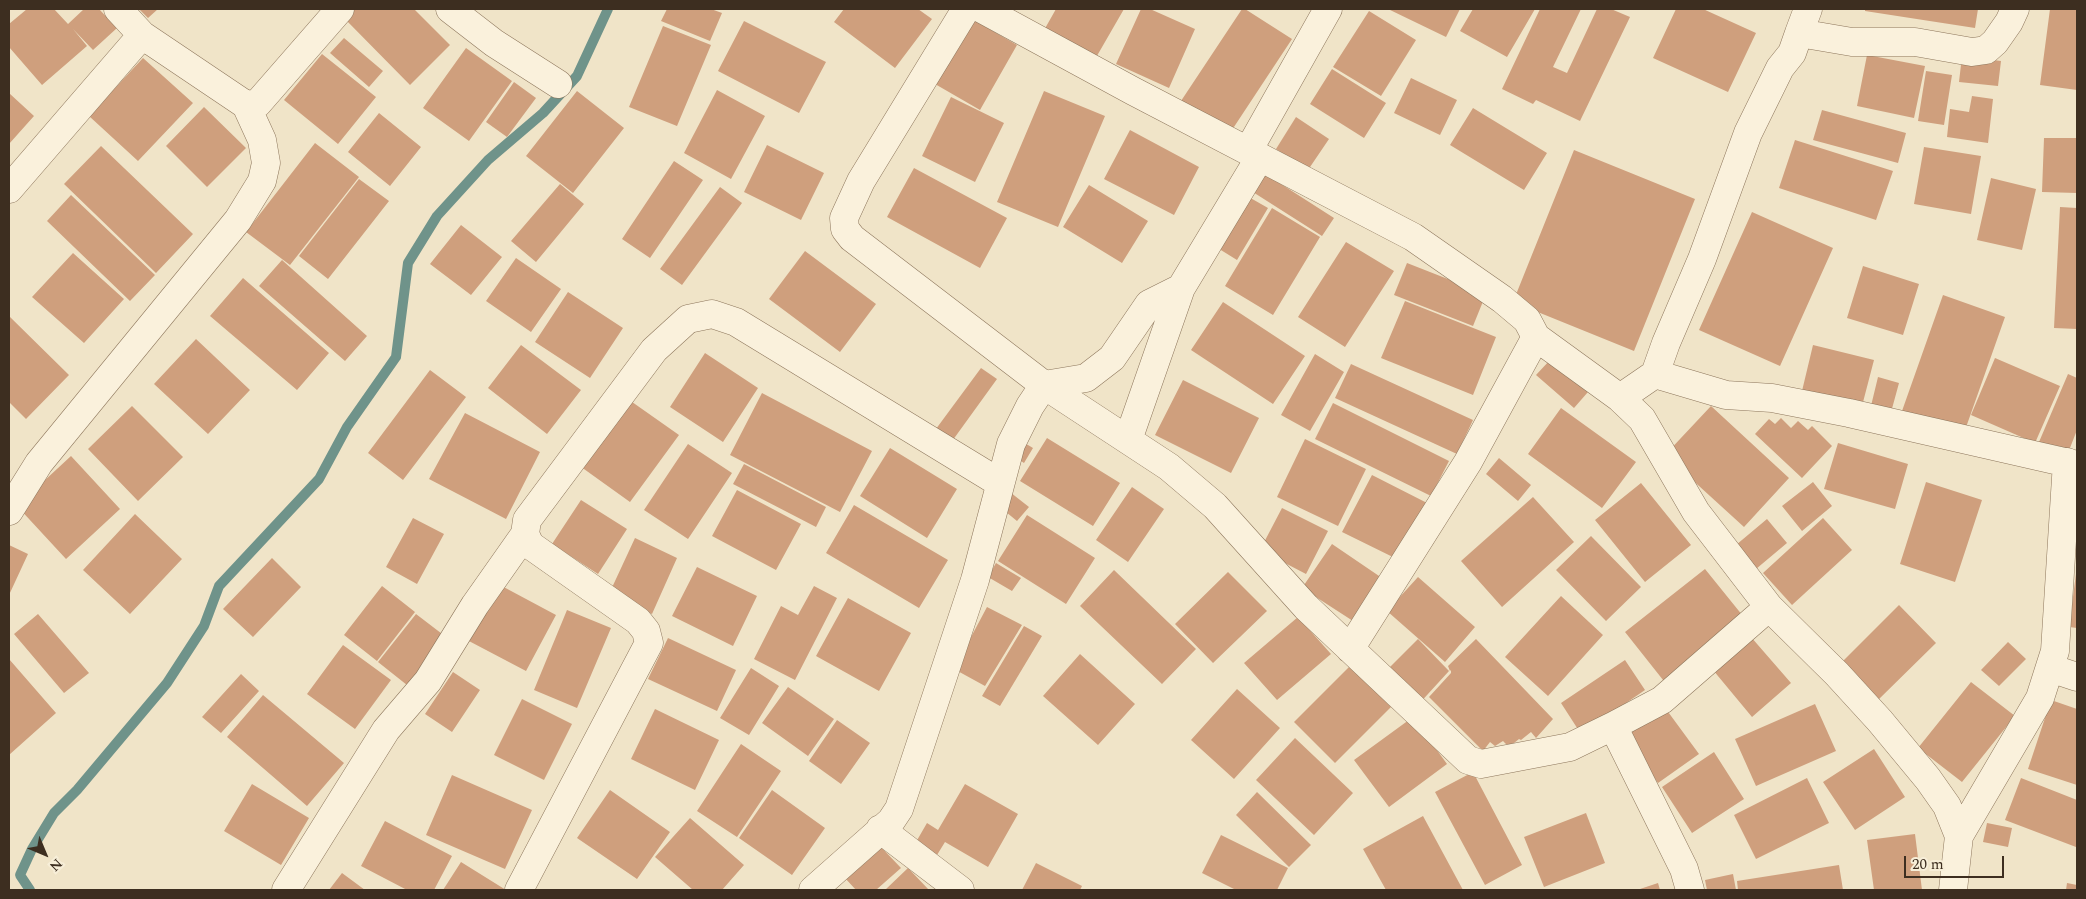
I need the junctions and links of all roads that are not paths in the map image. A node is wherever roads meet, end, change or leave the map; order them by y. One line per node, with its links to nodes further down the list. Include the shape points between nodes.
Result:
1 (118, 9): 9 (street)
2 (340, 9): 11 (street, via 258,103)
3 (450, 9): 10 (street, via 494,43)
4 (966, 9): 17 (street, via 861,181 844,218 845,229 852,238)
5 (982, 9): 12 (street)
6 (1328, 9): 12 (street)
7 (2015, 9): 8 (street, via 1995,42 1986,50 1972,52 1915,42 1852,42)
8 (1804, 21): 16 (street, via 1792,53 1780,68 1748,133)
9 (142, 35): 11 (street); 13 (street)
10 (558, 84)
11 (246, 105): 22 (street, via 262,140 266,163 262,182 238,220 39,463)
12 (1254, 154): 14 (street); 15 (street, via 1413,237 1502,299 1527,320)
13 (9, 189)
14 (1181, 288): 17 (street, via 1149,304 1112,358 1086,378); 19 (street)
15 (1536, 337): 18 (street); 25 (street, via 1468,462)
16 (1655, 374): 18 (street); 20 (street, via 1726,395 1772,398 1849,412)
17 (1044, 385): 19 (street); 21 (street, via 1011,444)
18 (1620, 398): 24 (street, via 1642,419 1696,512)
19 (1128, 440): 25 (street, via 1169,467 1215,506)
20 (2072, 464): 26 (street, via 2055,651)
21 (1000, 483): 23 (street, via 736,322 712,314 688,319 654,350 527,520); 29 (street, via 974,580 899,809)
22 (9, 511)
23 (525, 534): 32 (street, via 475,605 428,681 386,730); 33 (street, via 530,545 638,621 646,631 649,643)
24 (1769, 607): 28 (street, via 1662,700); 30 (street, via 1880,721 1946,806)
25 (1350, 649): 28 (street, via 1468,760 1482,764 1570,747)
26 (2050, 668): 27 (street); 30 (street, via 2040,698)
27 (2077, 677)
28 (1613, 726): 37 (street, via 1684,869)
29 (880, 829): 31 (street); 36 (street)
30 (1959, 836): 38 (street)
31 (848, 858): 34 (street); 35 (street)
32 (286, 890)
33 (519, 890)
34 (794, 890)
35 (813, 890)
36 (960, 890)
37 (1690, 890)
38 (1953, 890)

